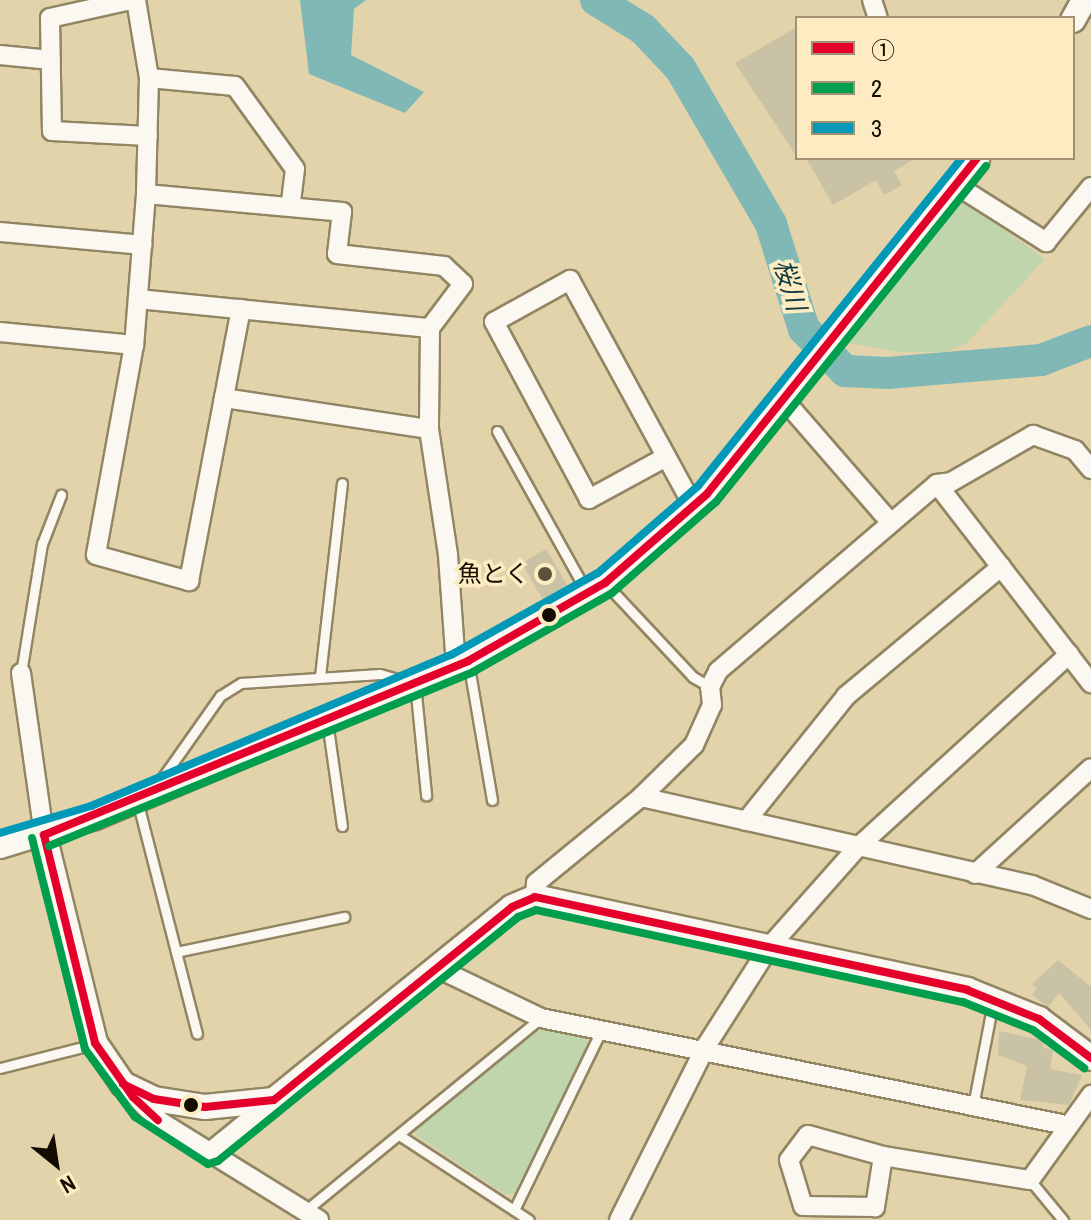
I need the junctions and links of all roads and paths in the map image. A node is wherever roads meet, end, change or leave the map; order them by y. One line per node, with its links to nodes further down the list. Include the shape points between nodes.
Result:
1 (133, 0): 3 (street, via 50,18); 4 (street)
2 (0, 55): 3 (street)
3 (51, 60): 5 (street, via 52,131)
4 (149, 78): 5 (street); 10 (street, via 235,86 295,169)
5 (148, 136): 9 (street)
6 (975, 160): 7 (street)
7 (956, 185): 8 (street, via 1046,242); 19 (street)
8 (1091, 187)
9 (146, 194): 10 (street); 12 (street)
10 (290, 207): 15 (street, via 342,212 337,254 444,266 463,284)
11 (0, 232): 12 (street)
12 (142, 245): 13 (street)
13 (138, 299): 14 (street); 17 (street)
14 (241, 309): 15 (street); 18 (street)
15 (430, 328): 20 (street)
16 (0, 332): 17 (street)
17 (134, 345): 18 (street, via 96,555 189,581)
18 (224, 398): 20 (street)
19 (785, 401): 27 (street); 28 (street)
20 (429, 429): 32 (street)
21 (497, 431): 30 (lane)
22 (666, 457): 22 (street, via 570,280 494,322 589,499); 27 (street)
23 (1091, 469): 25 (street, via 1075,450 1033,435 951,482)
24 (342, 483): 34 (lane)
25 (937, 484): 28 (street); 29 (street)
26 (61, 495): 33 (lane, via 42,544)
27 (694, 507): 30 (street)
28 (890, 522): 37 (street, via 718,671)
29 (1001, 567): 31 (street); 44 (street, via 846,696)
30 (597, 589): 32 (street); 37 (lane)
31 (1069, 654): 35 (street); 48 (street)
32 (462, 664): 36 (street); 43 (lane)
33 (21, 673): 46 (street)
34 (320, 676): 36 (lane, via 380,674); 41 (lane, via 241,683 220,696)
35 (1091, 683)
36 (415, 684): 38 (street); 40 (lane)
37 (710, 687): 42 (street, via 712,705 694,745)
38 (327, 721): 41 (street); 45 (lane)
39 (1091, 768): 49 (street)
40 (426, 795)
41 (144, 796): 46 (street); 54 (lane)
42 (641, 797): 44 (street); 50 (street, via 536,883)
43 (492, 800)
44 (746, 821): 48 (street)
45 (342, 826)
46 (44, 835): 47 (street); 60 (street)
47 (0, 846)
48 (858, 847): 49 (street); 53 (street)
49 (975, 874): 51 (street, via 1045,889)
50 (535, 897): 53 (street); 55 (street, via 512,907)
51 (1091, 909)
52 (344, 917): 54 (lane)
53 (770, 946): 56 (street); 61 (street)
54 (176, 952): 58 (lane)
55 (437, 968): 57 (street); 66 (street)
56 (994, 999): 62 (street, via 1055,1029); 67 (lane)
57 (541, 1018): 59 (street); 69 (lane)
58 (197, 1033)
59 (600, 1033): 61 (street); 73 (lane)
60 (95, 1043): 63 (lane); 64 (street)
61 (701, 1055): 67 (street); 76 (street)
62 (1091, 1058)
63 (0, 1068)
64 (123, 1084): 66 (street, via 154,1099 205,1107); 70 (street, via 161,1122)
65 (1091, 1095): 68 (street)
66 (274, 1100): 70 (street)
67 (973, 1106): 68 (street)
68 (1066, 1125): 72 (street)
69 (399, 1135): 73 (lane); 74 (lane)
70 (210, 1152): 74 (street)
71 (883, 1156): 71 (street, via 808,1135 789,1160 803,1206 875,1207); 72 (street)
72 (1030, 1180): 77 (lane)
73 (514, 1210): 75 (lane)
74 (312, 1216)
75 (529, 1220)
76 (619, 1220)
77 (1063, 1220)

